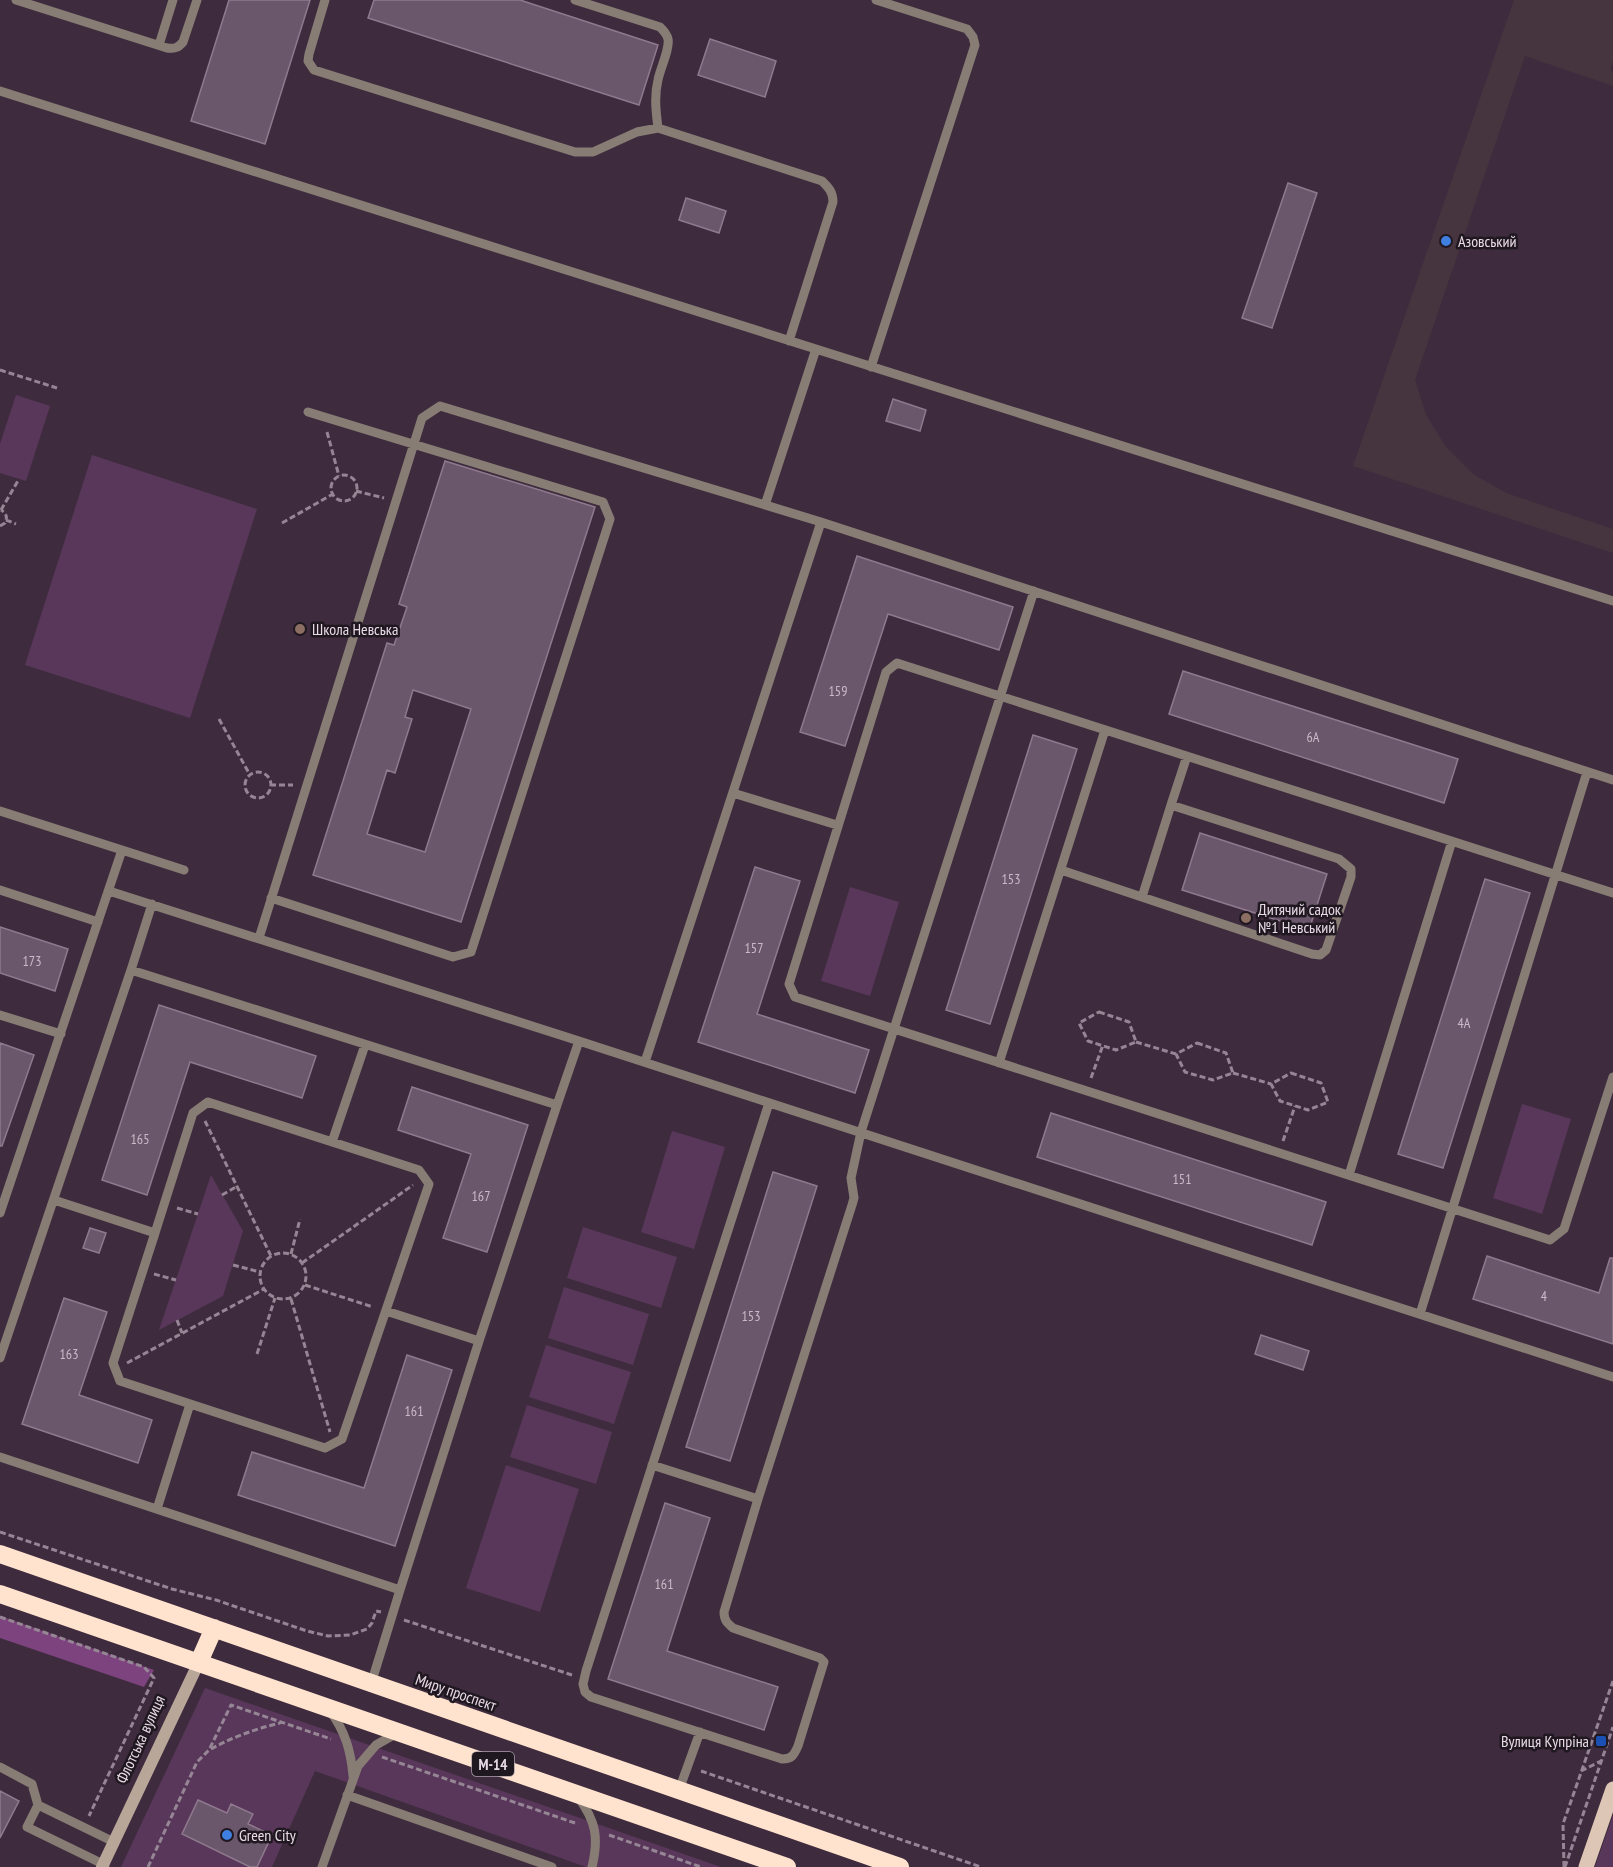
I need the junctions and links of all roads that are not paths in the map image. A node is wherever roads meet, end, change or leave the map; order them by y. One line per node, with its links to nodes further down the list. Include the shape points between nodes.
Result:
1 (15, 0): 7 (lane)
2 (172, 0): 7 (lane)
3 (197, 0): 7 (lane, via 179,47)
4 (325, 0): 9 (lane, via 309,54 308,61 314,70 575,152 593,152 637,132)
5 (575, 0): 9 (lane, via 660,27 666,33 668,47 655,102)
6 (876, 0): 12 (lane, via 967,29 975,45)
7 (159, 45)
8 (0, 91): 10 (lane)
9 (658, 128): 10 (lane, via 822,181 830,188 833,202)
10 (789, 341): 11 (lane)
11 (816, 349): 12 (lane); 15 (lane)
12 (871, 367): 18 (lane)
13 (308, 412): 14 (lane)
14 (414, 444): 15 (lane, via 422,418 440,405); 37 (lane); 37 (lane, via 603,502 610,519 471,952 453,957)
15 (765, 505): 16 (lane)
16 (821, 522): 17 (lane); 24 (lane)
17 (1034, 591): 19 (lane); 22 (lane)
18 (1613, 600)
19 (1001, 696): 20 (lane); 27 (lane, via 897,663 886,672); 43 (lane)
20 (1105, 730): 21 (lane); 31 (lane)
21 (1187, 756): 25 (lane); 28 (lane)
22 (1587, 772): 23 (lane); 32 (lane)
23 (1613, 780)
24 (733, 793): 27 (lane); 47 (lane)
25 (1171, 805): 36 (lane); 36 (lane, via 1339,859 1351,869 1351,877 1329,944 1320,955)
26 (0, 811): 29 (lane)
27 (837, 825): 43 (lane, via 789,984 795,997)
28 (1452, 841): 32 (lane); 54 (lane)
29 (122, 850): 30 (lane); 34 (lane)
30 (183, 870)
31 (1060, 870): 36 (lane); 48 (lane)
32 (1555, 874): 35 (lane); 56 (lane)
33 (0, 890): 39 (lane)
34 (109, 891): 38 (lane); 39 (lane)
35 (1613, 893)
36 (1142, 897)
37 (271, 898): 40 (lane)
38 (152, 904): 40 (lane); 41 (lane)
39 (98, 922): 44 (lane)
40 (258, 938): 45 (lane)
41 (130, 970): 46 (lane); 55 (lane)
42 (0, 1015): 44 (lane)
43 (894, 1029): 48 (lane); 52 (lane)
44 (61, 1034): 57 (lane)
45 (579, 1041): 47 (lane); 51 (lane)
46 (365, 1045): 51 (lane); 53 (lane)
47 (645, 1062): 50 (lane)
48 (999, 1063): 54 (lane)
49 (1613, 1079): 56 (lane, via 1564,1229 1550,1240)
50 (769, 1102): 52 (lane); 66 (lane)
51 (557, 1105): 61 (lane)
52 (861, 1132): 60 (lane); 67 (lane, via 851,1178 854,1198)
53 (332, 1142): 58 (lane, via 208,1102 193,1113); 59 (lane, via 419,1170 429,1184)
54 (1349, 1175): 56 (lane)
55 (54, 1200): 58 (lane); 62 (lane)
56 (1452, 1208): 60 (lane)
57 (0, 1213)
58 (155, 1233): 64 (lane, via 113,1364 120,1381)
59 (386, 1311): 61 (lane); 64 (lane, via 342,1439 325,1448)
60 (1420, 1314): 63 (lane)
61 (479, 1341): 70 (lane)
62 (0, 1358)
63 (1613, 1377)
64 (190, 1404): 68 (lane)
65 (0, 1457): 68 (lane)
66 (652, 1465): 67 (lane); 77 (lane, via 584,1679 585,1692)
67 (758, 1499): 77 (lane, via 724,1618 733,1628 820,1658 824,1667 798,1746 789,1759)
68 (157, 1509): 70 (lane)
69 (0, 1554): 72 (highway, Миру проспект / М-14)
70 (400, 1590): 74 (lane)
71 (0, 1594): 73 (highway, М-14)
72 (214, 1628): 73 (highway, Флотська вулиця); 74 (highway, Миру проспект / М-14)
73 (199, 1662): 75 (highway, М-14); 85 (street, Флотська вулиця)
74 (372, 1684): 81 (highway, Миру проспект / М-14)
75 (327, 1707): 76 (highway, М-14); 79 (lane, via 339,1722 348,1745)
76 (399, 1732): 79 (lane, via 368,1752); 82 (highway, М-14)
77 (700, 1732): 81 (lane)
78 (0, 1767): 84 (lane, via 32,1784)
79 (353, 1778): 83 (lane)
80 (1613, 1789): 92 (main road)
81 (680, 1790): 91 (highway, Миру проспект / М-14)
82 (574, 1793): 89 (lane, via 588,1811 596,1831); 90 (highway, М-14)
83 (347, 1795): 87 (lane); 88 (lane)
84 (38, 1805): 85 (lane); 86 (lane, via 27,1827)
85 (114, 1842): 86 (street, Флотська вулиця)
86 (104, 1866)
87 (322, 1867)
88 (552, 1867)
89 (592, 1867)
90 (788, 1867)
91 (900, 1867)
92 (1586, 1867)

